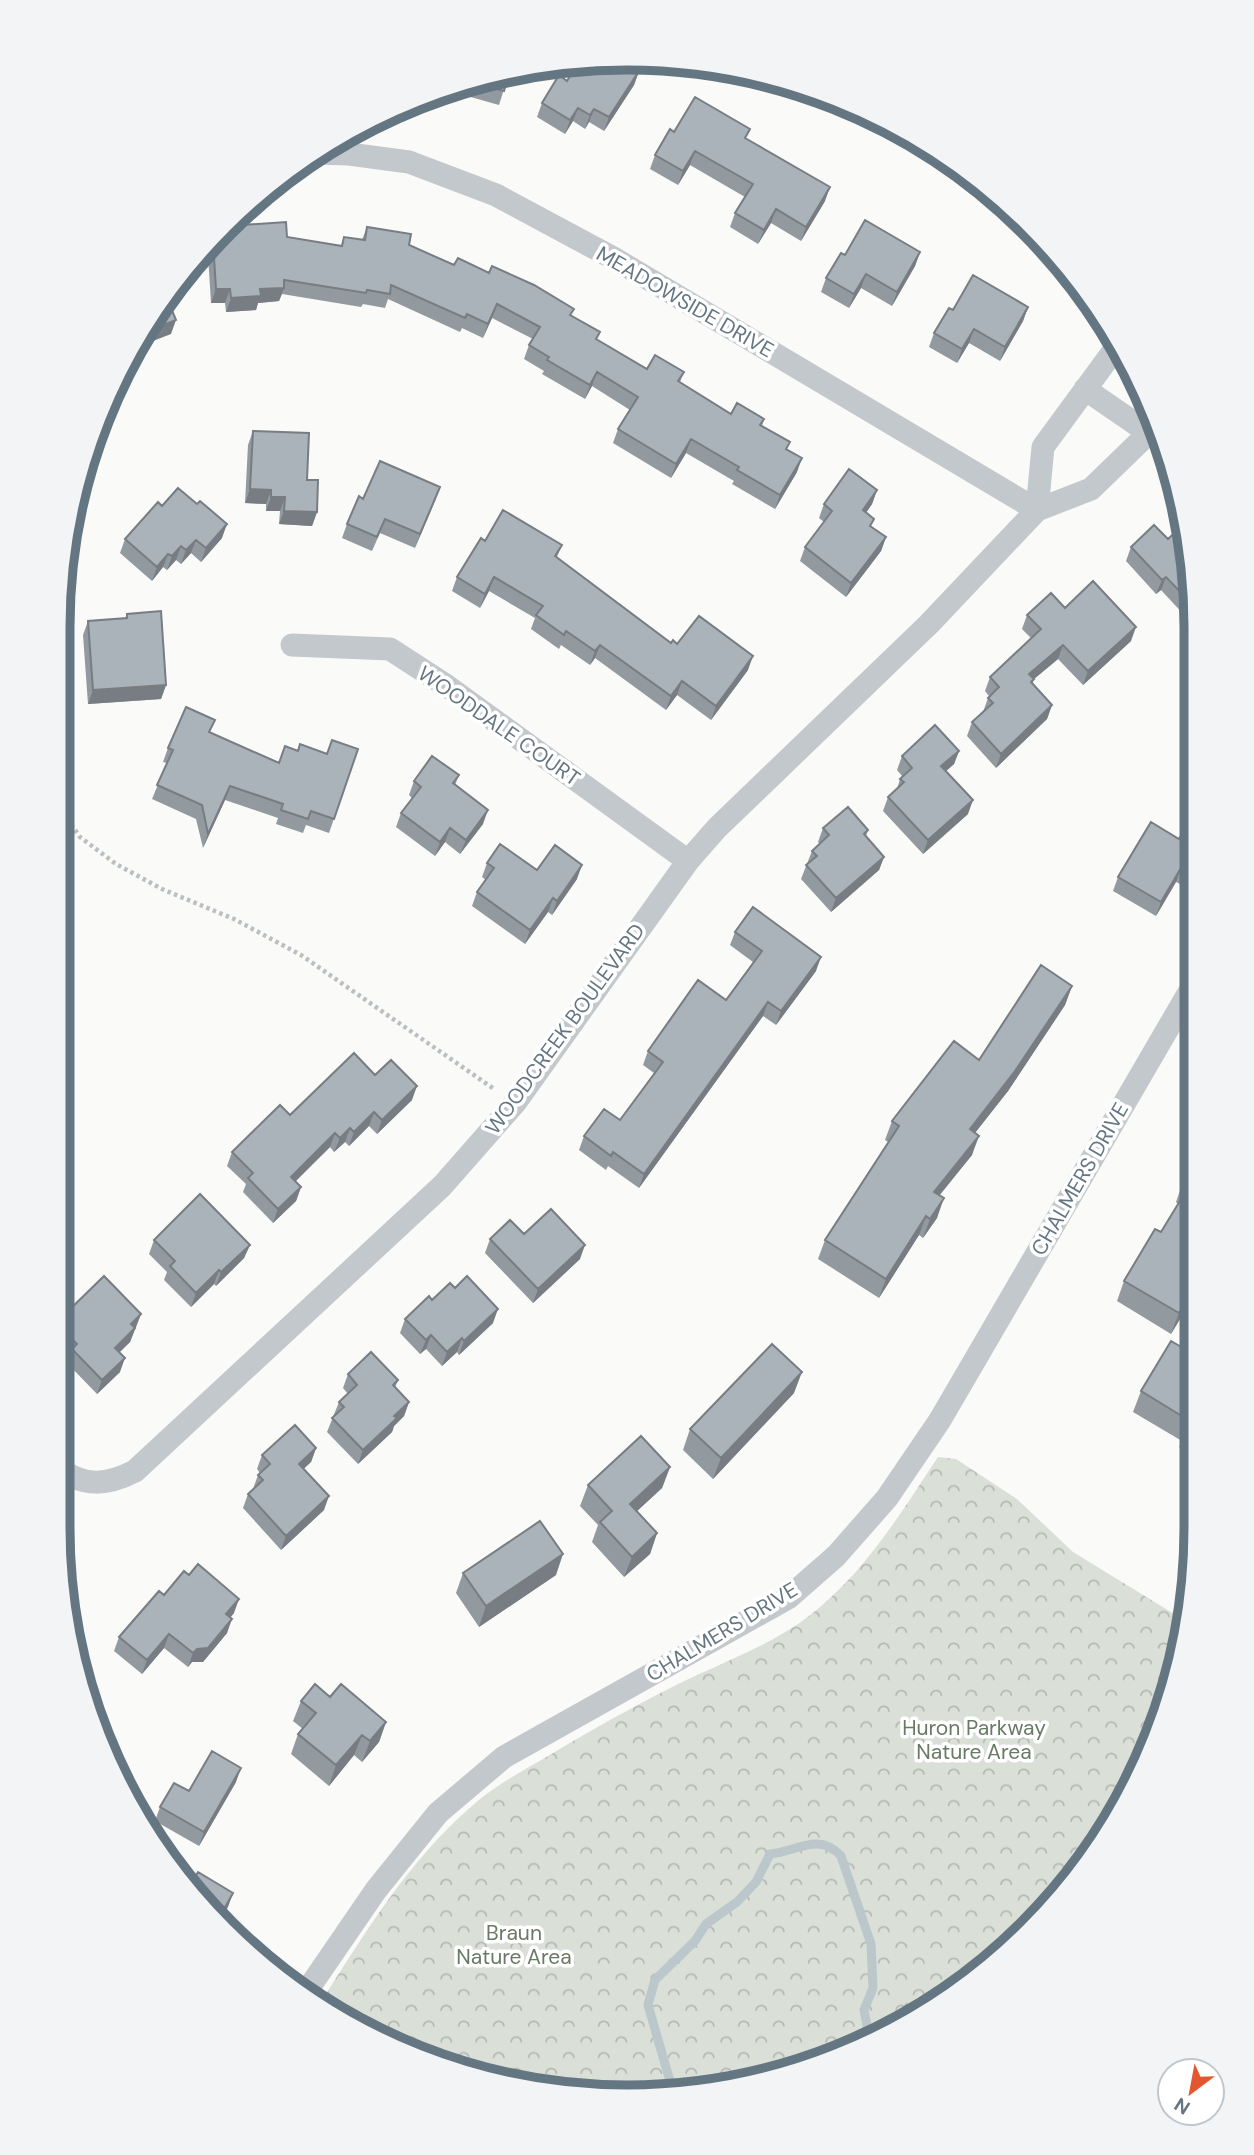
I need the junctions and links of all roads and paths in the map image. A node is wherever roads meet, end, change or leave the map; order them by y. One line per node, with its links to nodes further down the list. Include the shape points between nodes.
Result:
1 (335, 154): 6 (street, MEADOWSIDE DRIVE, via 409,162 496,195 615,259)
2 (1111, 353): 3 (street)
3 (1085, 389): 4 (street); 6 (street, via 1044,447)
4 (1146, 425)
5 (1149, 433): 6 (street, WOODCREEK BOULEVARD, via 1091,489)
6 (1037, 510): 9 (street, WOODCREEK BOULEVARD, via 929,624)
7 (292, 645): 9 (street, WOODDALE COURT, via 390,649)
8 (70, 823): 11 (path, via 80,837 116,864 301,955)
9 (688, 861): 11 (street, WOODCREEK BOULEVARD)
10 (1184, 1001): 13 (street, CHALMERS DRIVE, via 940,1420 887,1497 836,1556 788,1598 504,1757 438,1813 376,1890)
11 (515, 1103): 12 (street, WOODCREEK BOULEVARD, via 442,1186 135,1471 99,1484)
12 (70, 1474)
13 (310, 1986)
14 (905, 2004): 15 (path)
15 (910, 2007)

